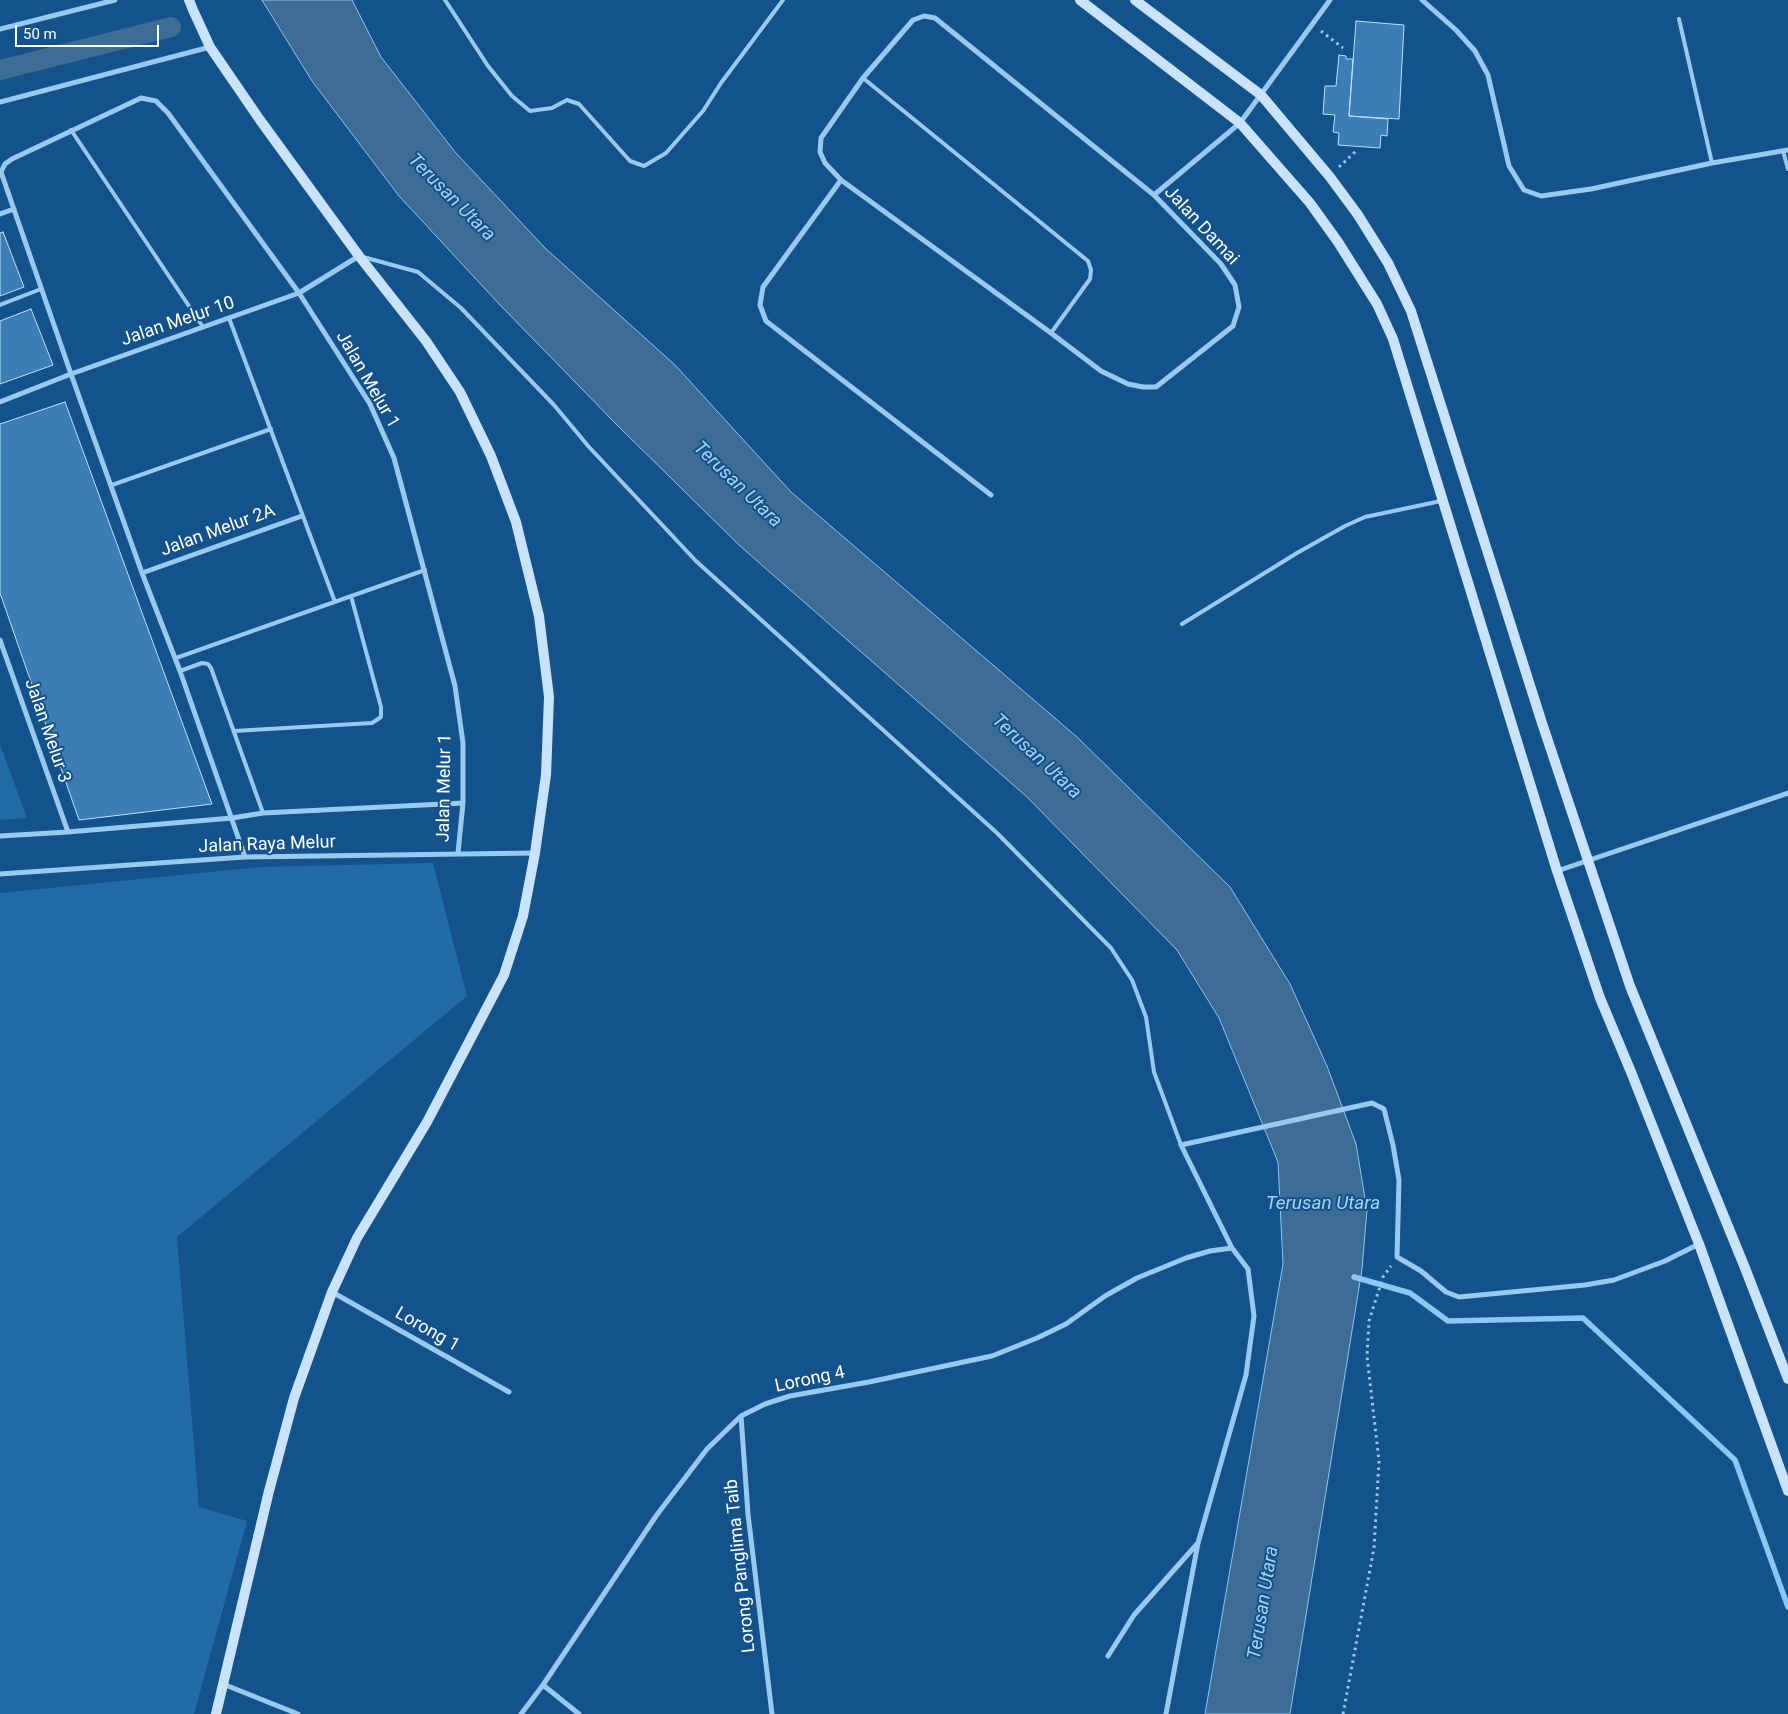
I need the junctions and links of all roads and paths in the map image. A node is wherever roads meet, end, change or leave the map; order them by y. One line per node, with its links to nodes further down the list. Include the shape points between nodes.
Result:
1 (115, 0): 9 (street)
2 (189, 0): 13 (street)
3 (445, 0): 4 (lane, via 488,66 512,96 530,111 552,108 567,100 579,104 630,161 644,166 666,153 703,111)
4 (783, 0)
5 (1080, 0): 18 (street)
6 (1135, 0): 16 (street)
7 (1330, 0): 16 (street)
8 (1422, 0): 22 (street, via 1475,51 1488,75 1509,166 1524,190 1541,196 1590,189)
9 (102, 2): 11 (street)
10 (1680, 18): 22 (lane)
11 (0, 29)
12 (1323, 33): 14 (path)
13 (210, 47): 17 (street); 29 (street)
14 (1343, 48)
15 (863, 78): 25 (street, Jalan Damai, via 821,138 820,152 825,163); 26 (street, Jalan Damai, via 913,20 924,16 935,18); 35 (lane, via 1088,261 1092,270 1090,278)
16 (1261, 94): 18 (street); 24 (street)
17 (0, 102)
18 (1240, 123): 26 (street); 41 (street, via 1316,211 1377,304 1393,339)
19 (71, 130): 27 (street, via 5,164 2,172); 31 (street, Jalan Melur 1, via 141,98 156,101); 34 (lane)
20 (1357, 150): 24 (path)
21 (1785, 151): 22 (street); 23 (lane)
22 (1712, 163)
23 (1788, 170)
24 (1330, 177): 61 (street, via 1358,214 1388,263 1411,311)
25 (841, 180): 35 (street, Jalan Damai); 40 (street, via 763,287 760,305 766,321)
26 (1154, 195): 35 (street, Jalan Damai, via 1221,264 1235,285 1240,307 1233,326 1156,387 1128,384 1101,371)
27 (14, 209): 28 (street); 30 (street)
28 (0, 214)
29 (359, 256): 31 (street, Jalan Melur 10); 59 (street, via 426,341 460,392 491,456 516,522 539,616 549,697 546,774); 64 (lane, via 418,272 461,308 696,561 997,833 1111,948 1132,980 1146,1017 1154,1072)
30 (41, 289): 32 (lane); 36 (street)
31 (299, 293): 33 (street, Jalan Melur 10); 43 (street, Jalan Melur 1, via 370,404 382,430 394,458)
32 (0, 305)
33 (229, 318): 34 (street, Jalan Melur 10); 38 (lane)
34 (203, 327): 36 (street, Jalan Melur 10)
35 (1051, 333)
36 (71, 374): 37 (street, Jalan Melur 10); 39 (street)
37 (0, 402)
38 (271, 429): 39 (lane); 42 (lane)
39 (112, 485): 44 (street)
40 (991, 494)
41 (1443, 501): 47 (lane, via 1365,517 1345,526); 62 (street)
42 (302, 516): 44 (street, Jalan Melur 2A); 46 (lane)
43 (425, 570): 45 (lane); 53 (street, Jalan Melur 1, via 455,686 462,743)
44 (142, 573): 49 (street)
45 (351, 596): 46 (lane); 51 (lane, via 381,717 372,723)
46 (335, 602): 49 (lane)
47 (1182, 624)
48 (0, 640): 56 (street, Jalan Melur 3)
49 (176, 658): 50 (street)
50 (180, 671): 51 (lane, via 208,664); 55 (street)
51 (234, 731): 54 (lane)
52 (1788, 793): 61 (street)
53 (463, 803): 54 (street); 58 (street, Jalan Melur 1)
54 (263, 813): 55 (street)
55 (232, 818): 56 (street); 60 (street)
56 (68, 832): 57 (street)
57 (0, 836)
58 (458, 853): 59 (street, Jalan Raya Melur); 60 (street, Jalan Raya Melur)
59 (535, 853): 68 (street, via 523,916 504,975 428,1122 357,1238)
60 (245, 857): 63 (street, Jalan Raya Melur)
61 (1588, 860): 62 (street); 69 (street, via 1630,986)
62 (1557, 871): 65 (street, via 1600,998)
63 (0, 874)
64 (1181, 1145): 65 (street, via 1372,1103 1384,1109 1399,1180 1397,1257 1421,1271 1446,1292 1459,1297 1614,1280); 66 (street)
65 (1699, 1244): 72 (street)
66 (1232, 1248): 71 (street, Lorong 4, via 1210,1250 1137,1278 1066,1324 992,1356 790,1396); 73 (street, via 1248,1269 1254,1316 1246,1375)
67 (1383, 1277): 83 (path, via 1369,1321 1367,1356 1379,1462 1374,1548)
68 (332, 1292): 70 (street, Lorong 1); 75 (street, via 294,1398)
69 (1788, 1379)
70 (509, 1392)
71 (741, 1416): 76 (street, Lorong 4, via 707,1449 662,1509); 81 (street, Lorong Panglima Taib, via 748,1514)
72 (1788, 1491)
73 (1198, 1543): 74 (street, via 1134,1615); 82 (street)
74 (1108, 1656)
75 (222, 1684): 77 (street); 78 (street)
76 (543, 1685): 79 (street, Lorong 4); 80 (street)
77 (216, 1714)
78 (298, 1714)
79 (520, 1714)
80 (579, 1714)
81 (772, 1714)
82 (1166, 1714)
83 (1343, 1714)

